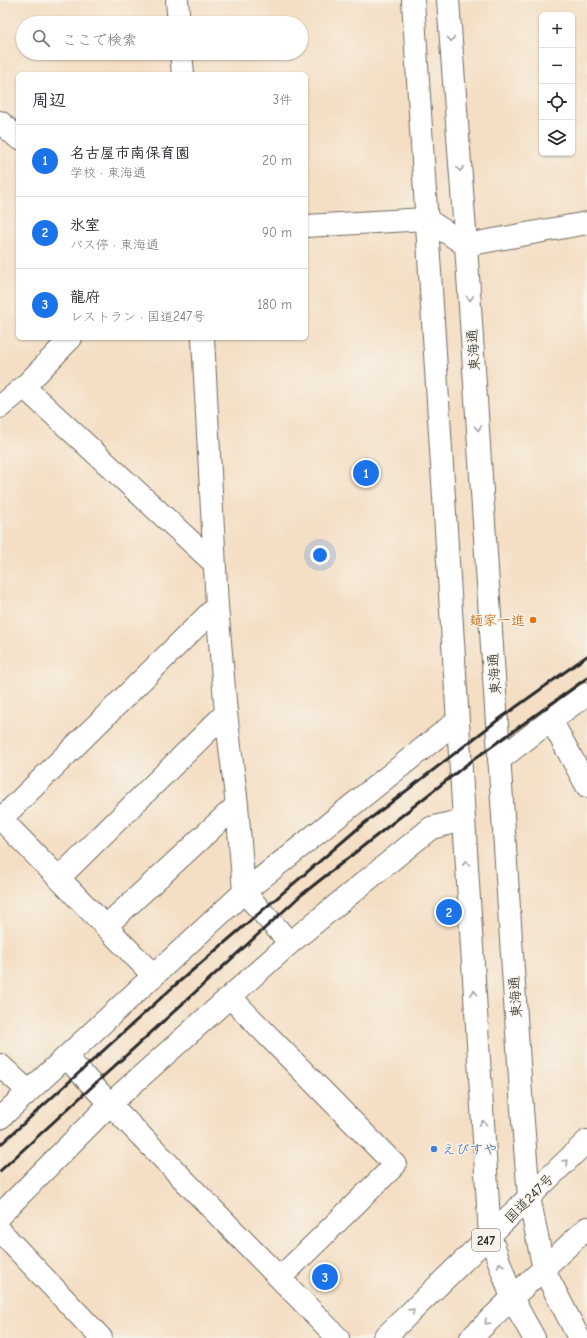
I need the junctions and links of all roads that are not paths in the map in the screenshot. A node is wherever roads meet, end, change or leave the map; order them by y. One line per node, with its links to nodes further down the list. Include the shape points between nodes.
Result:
1 (177, 0): 4 (main road)
2 (413, 0): 9 (main road)
3 (448, 0): 12 (main road, 東海通, one-way to 12)
4 (178, 16)
5 (182, 60): 6 (main road)
6 (183, 72)
7 (0, 122): 8 (main road)
8 (16, 136)
9 (426, 219): 11 (main road); 12 (main road); 22 (main road)
10 (587, 223): 12 (main road)
11 (308, 226)
12 (466, 245): 23 (main road, 東海通, one-way to 23)
13 (69, 340): 15 (main road)
14 (202, 340): 17 (main road)
15 (24, 387): 16 (main road); 17 (main road)
16 (0, 407)
17 (214, 563): 18 (main road)
18 (217, 606): 20 (main road); 26 (main road)
19 (587, 694): 21 (main road)
20 (226, 713): 25 (main road); 28 (main road)
21 (551, 720): 23 (main road); 24 (main road)
22 (457, 721): 27 (main road); 29 (main road)
23 (499, 760): 40 (main road, 東海通)
24 (587, 786)
25 (237, 805): 29 (main road); 30 (main road)
26 (1, 818): 28 (main road)
27 (464, 820): 31 (main road, via 431,828); 44 (main road, one-way to 27)
28 (59, 878): 30 (main road)
29 (244, 892): 31 (main road); 32 (main road)
30 (106, 926): 32 (main road)
31 (290, 943): 33 (main road)
32 (154, 976): 34 (main road)
33 (230, 998): 37 (main road); 46 (main road, via 395,1165)
34 (66, 1056): 36 (main road); 37 (main road)
35 (0, 1065): 36 (main road)
36 (28, 1092): 38 (main road)
37 (110, 1104): 41 (main road); 46 (main road)
38 (0, 1118)
39 (587, 1141): 40 (main road, 国道247号 / 247, one-way to 39)
40 (529, 1198): 44 (main road, 国道247号 / 247); 45 (main road, 東海通)
41 (0, 1215)
42 (587, 1228): 45 (main road)
43 (0, 1231): 48 (main road)
44 (490, 1236): 47 (main road, one-way to 44); 50 (main road, 国道247号 / 247, one-way to 44)
45 (544, 1270): 47 (main road); 53 (main road, 東海通)
46 (280, 1278): 49 (main road)
47 (512, 1298): 51 (main road, one-way to 51); 52 (main road)
48 (101, 1338)
49 (338, 1338)
50 (384, 1338)
51 (471, 1338)
52 (534, 1338)
53 (579, 1338)

